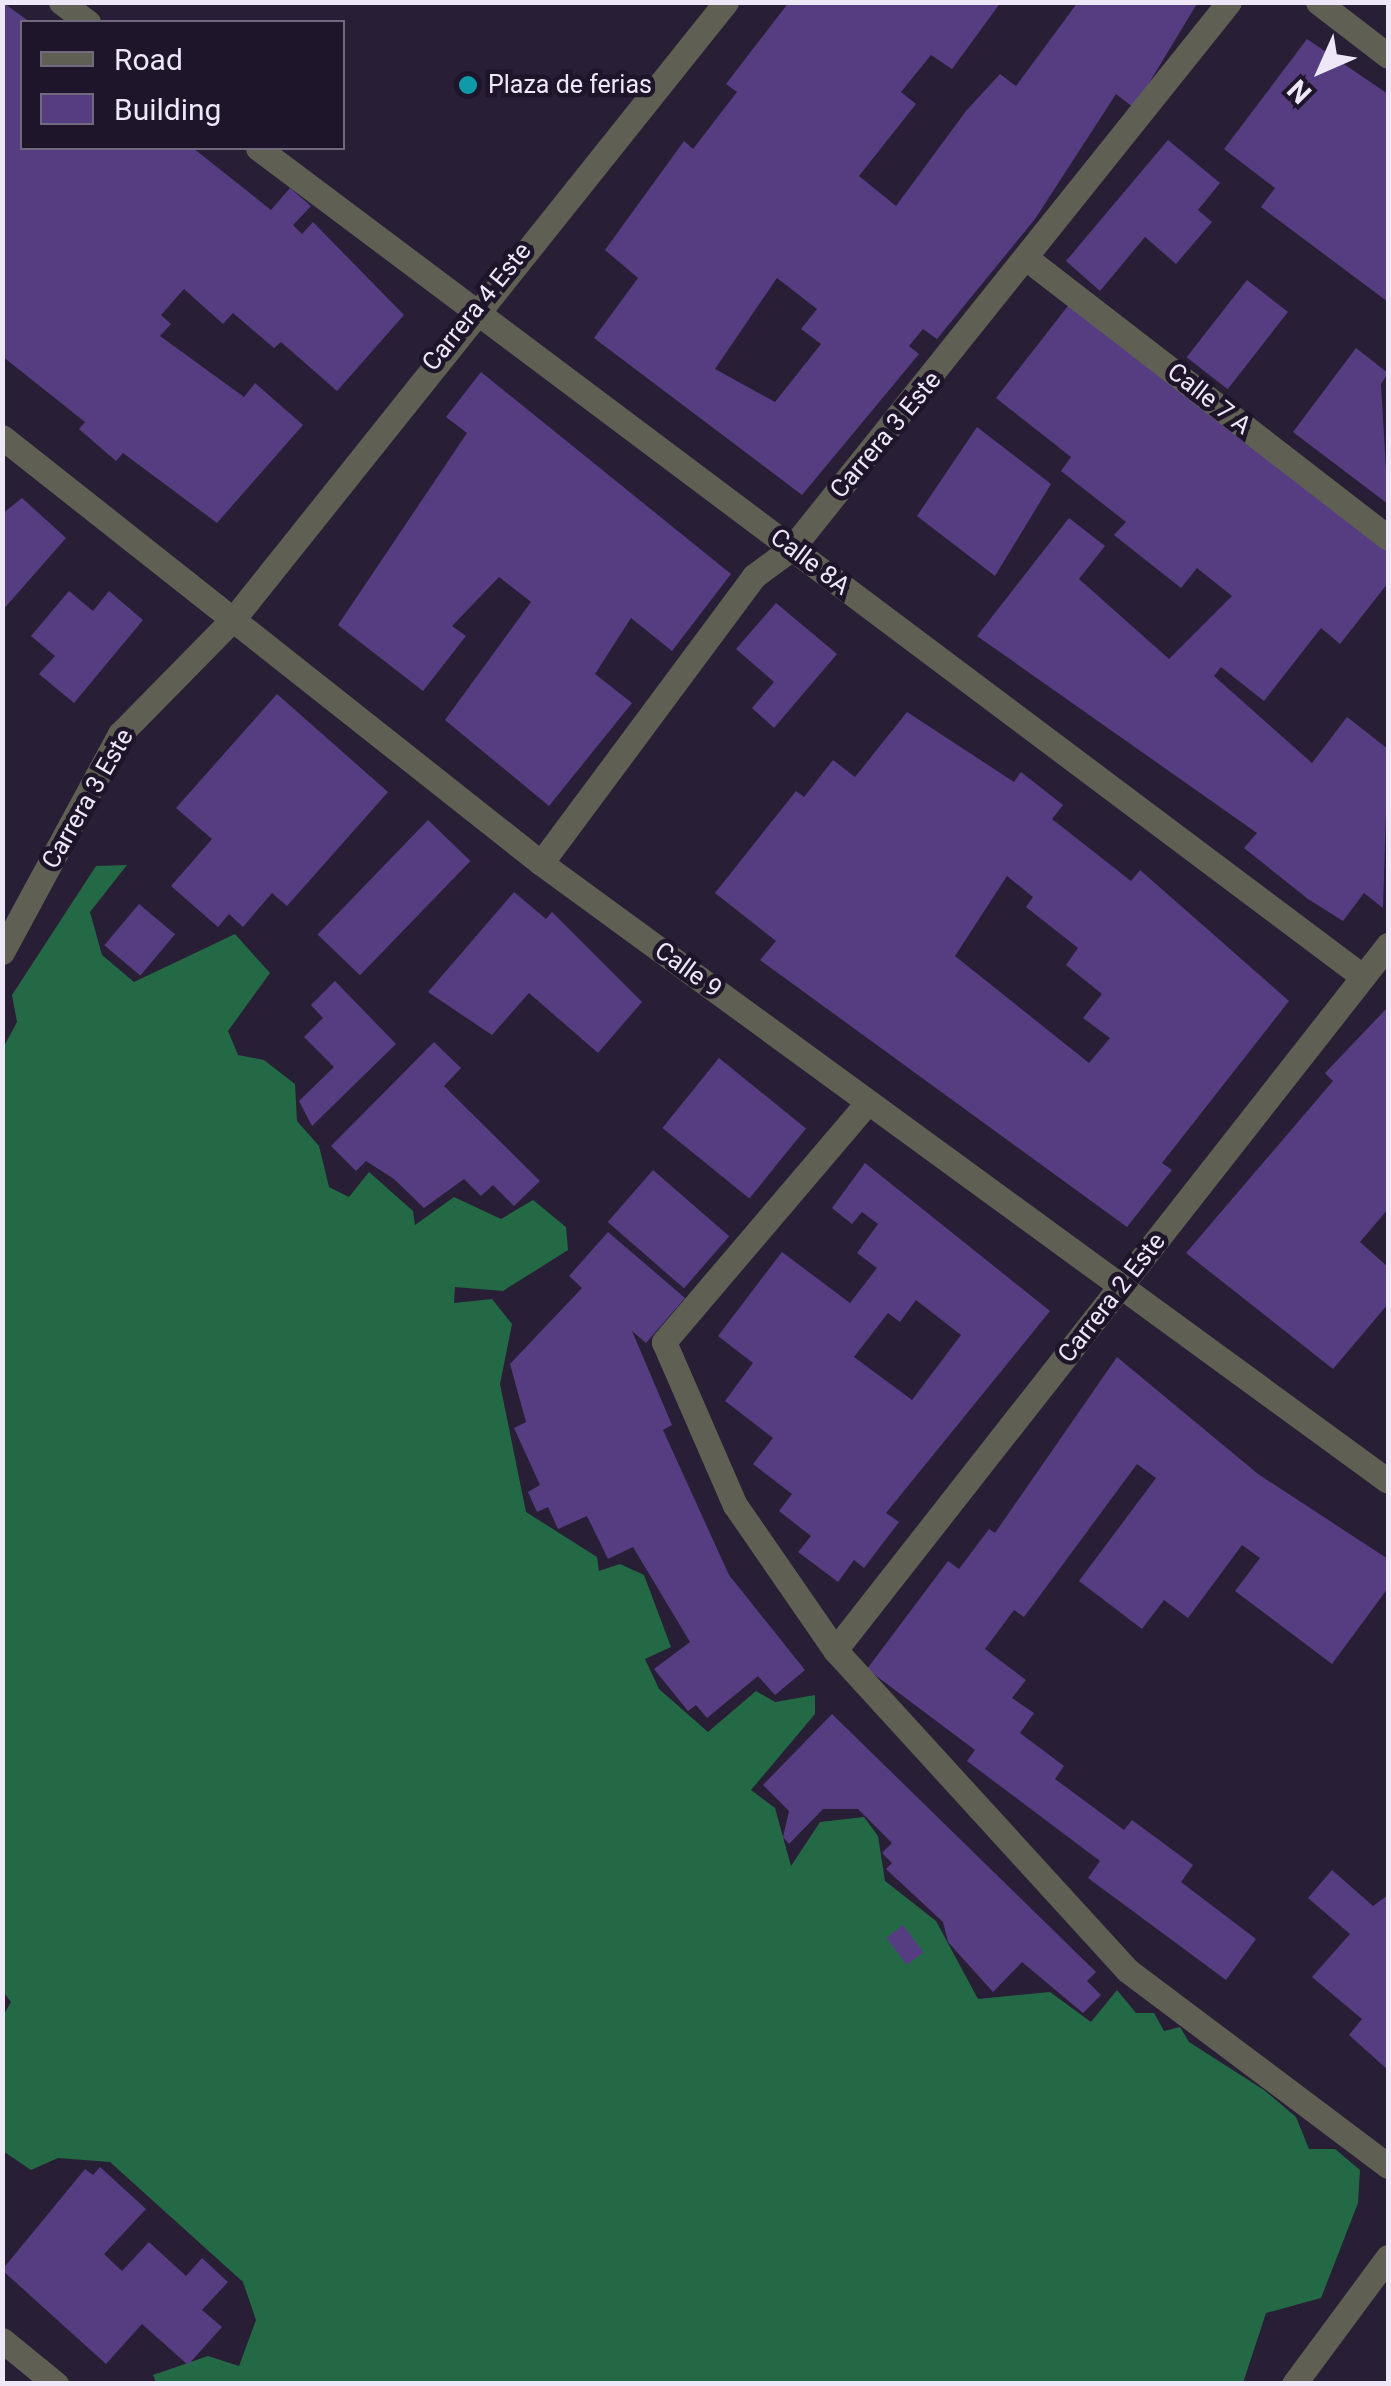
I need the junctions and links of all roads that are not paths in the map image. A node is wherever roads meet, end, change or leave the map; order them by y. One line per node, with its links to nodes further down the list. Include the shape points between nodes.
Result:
1 (61, 2): 5 (street)
2 (726, 2): 9 (street, Carrera 4 Este)
3 (1229, 2): 8 (street, Carrera 3 Este)
4 (1318, 2): 6 (street)
5 (85, 20)
6 (1388, 56)
7 (261, 150): 9 (street, Calle 8A)
8 (1030, 261): 11 (street, Calle 7 A); 12 (street, Carrera 3 Este)
9 (475, 307): 12 (street, Calle 8A); 13 (street, Carrera 4 Este)
10 (2, 438): 13 (street, Calle 9)
11 (1388, 538)
12 (792, 548): 14 (street, Carrera 3 Este, via 754,576); 17 (street, Calle 8A)
13 (236, 618): 14 (street, Calle 9); 16 (street, Carrera 3 Este, via 120,734)
14 (541, 863): 18 (street, Calle 9)
15 (1388, 945): 17 (street, Carrera 2 Este)
16 (2, 952)
17 (1362, 976): 19 (street, Carrera 2 Este)
18 (868, 1102): 19 (street, Calle 9); 21 (street, via 664,1342 735,1505)
19 (1122, 1286): 20 (street, Calle 9); 21 (street, Carrera 2 Este)
20 (1388, 1481)
21 (835, 1650): 22 (street, via 1127,1970)
22 (1388, 2166)
23 (1388, 2256): 26 (street)
24 (2, 2340): 25 (street)
25 (56, 2384)
26 (1294, 2384)

